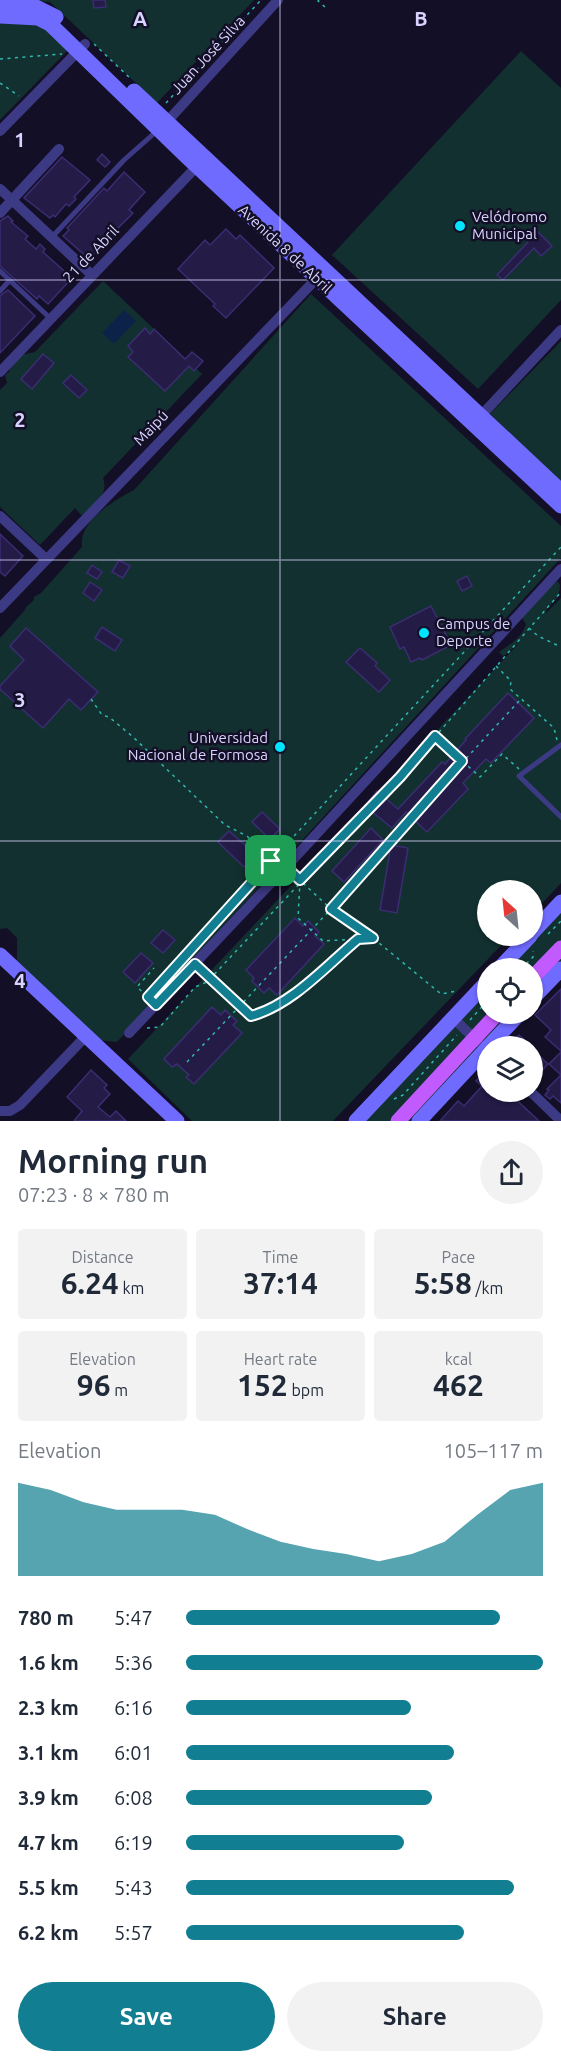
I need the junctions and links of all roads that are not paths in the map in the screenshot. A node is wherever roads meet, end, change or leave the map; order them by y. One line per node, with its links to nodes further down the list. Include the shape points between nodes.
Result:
1 (278, 0): 5 (street, Juan José Silva)
2 (0, 5): 4 (main road, Avenida 8 de Abril, via 43,9 57,17)
3 (0, 16): 4 (main road, Avenida 8 de Abril, via 38,18)
4 (77, 46): 5 (main road, Avenida 8 de Abril); 6 (street)
5 (165, 123): 8 (main road, Avenida 8 de Abril); 12 (lane, via 123,160)
6 (0, 130)
7 (59, 149): 10 (street)
8 (201, 162): 14 (main road, Avenida 8 de Abril); 15 (street, 21 de Abril)
9 (0, 189): 10 (street)
10 (12, 200): 11 (street); 12 (street)
11 (0, 213)
12 (52, 237): 15 (street)
13 (0, 271): 16 (lane)
14 (321, 274): 21 (main road, Avenida 8 de Abril); 25 (street, Maipú)
15 (92, 275): 18 (street, 21 de Abril)
16 (10, 280): 17 (lane); 18 (lane)
17 (0, 291)
18 (51, 319): 20 (street, 21 de Abril)
19 (561, 330): 21 (street)
20 (0, 372)
21 (477, 420): 22 (main road, Avenida 8 de Abril); 23 (main road, Avenida 8 de Abril)
22 (561, 491)
23 (561, 506)
24 (0, 516): 25 (street)
25 (46, 559): 27 (street, Maipú)
26 (561, 569): 43 (street, via 195,964 152,1001)
27 (0, 608)
28 (560, 746): 29 (lane, via 519,777)
29 (561, 817)
30 (561, 902): 31 (main road)
31 (543, 925)
32 (524, 946): 35 (main road)
33 (561, 948): 36 (main road)
34 (0, 955): 44 (main road)
35 (511, 958)
36 (543, 967)
37 (561, 969): 38 (main road)
38 (543, 988)
39 (477, 996): 40 (main road)
40 (458, 1023): 46 (street); 52 (main road)
41 (487, 1024): 46 (main road)
42 (510, 1024): 45 (main road)
43 (129, 1033)
44 (86, 1036): 50 (street, via 20,1105); 51 (main road)
45 (498, 1036)
46 (474, 1038): 47 (street); 53 (main road)
47 (477, 1040)
48 (477, 1059): 54 (main road)
49 (541, 1102): 55 (street)
50 (0, 1111)
51 (177, 1121)
52 (356, 1121)
53 (398, 1121)
54 (419, 1121)
55 (561, 1121)

